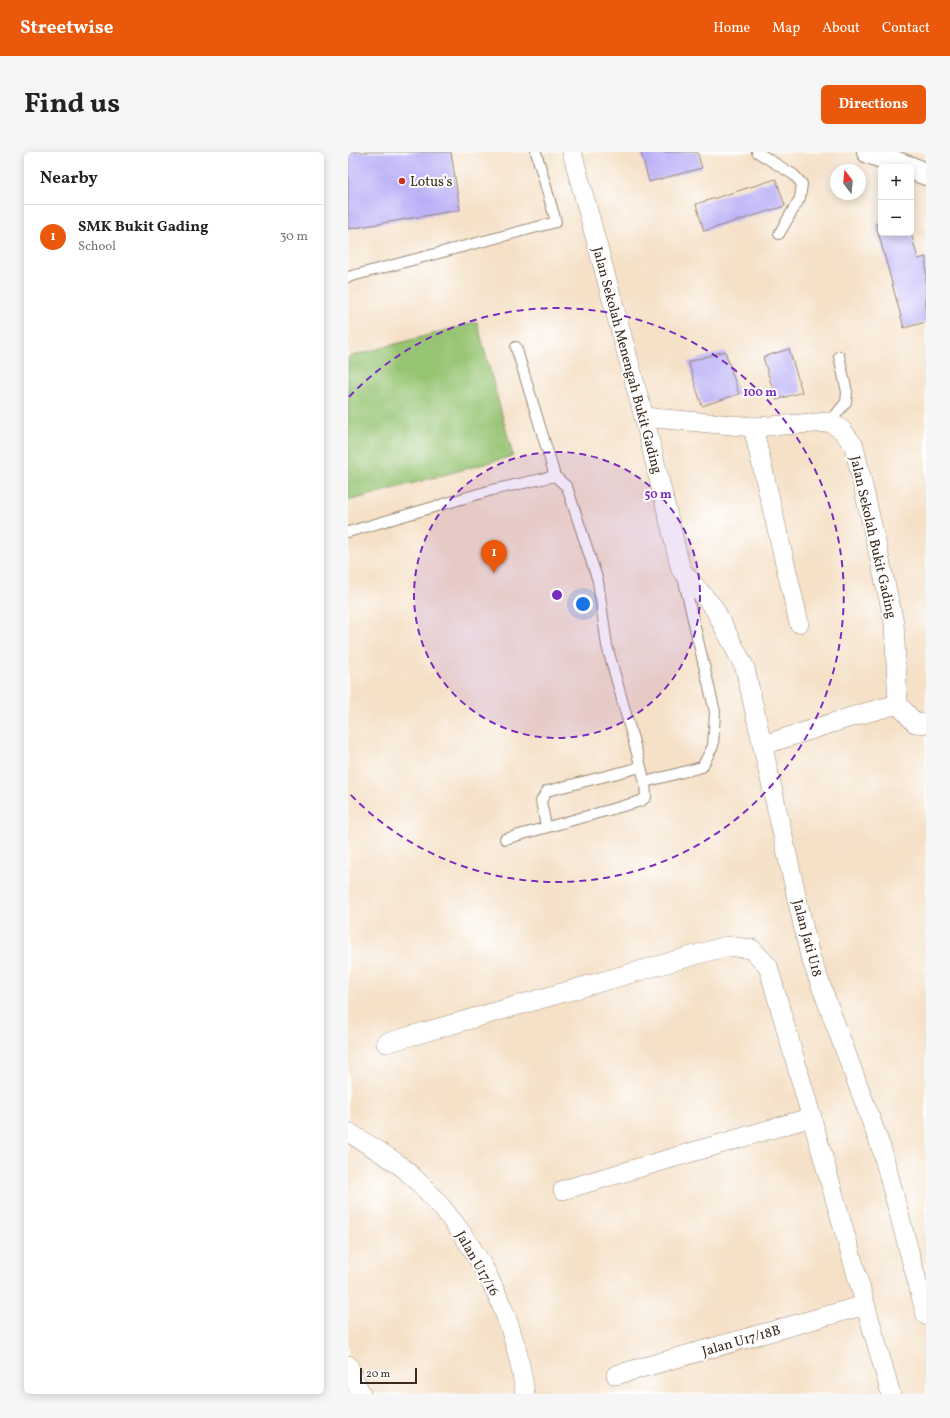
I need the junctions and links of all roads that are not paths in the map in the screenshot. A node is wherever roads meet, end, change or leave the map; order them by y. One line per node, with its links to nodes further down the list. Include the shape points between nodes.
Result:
1 (536, 152): 9 (lane, via 556,222)
2 (572, 152): 12 (street, Jalan Sekolah Menengah Bukit Gading)
3 (757, 152): 8 (lane, via 794,175 802,184 800,198)
4 (871, 153): 5 (highway)
5 (900, 164)
6 (914, 169): 7 (highway)
7 (926, 174)
8 (779, 234)
9 (348, 276)
10 (516, 347): 15 (lane)
11 (839, 356): 13 (lane, via 847,392 846,402)
12 (644, 416): 14 (street); 17 (street, Jalan Sekolah Menengah Bukit Gading)
13 (830, 422): 14 (street); 19 (street, Jalan Sekolah Bukit Gading, via 842,430 854,446 894,622)
14 (753, 427): 18 (street)
15 (555, 476): 16 (lane, via 492,490); 22 (lane, via 567,487 598,581 607,646)
16 (348, 532)
17 (681, 570): 21 (street, Jalan Jati U18, via 714,608 745,668); 23 (lane, via 715,712 713,746 702,767)
18 (799, 623)
19 (898, 704): 20 (street, via 915,723); 21 (street)
20 (926, 724)
21 (764, 745): 31 (street, Jalan Jati U18, via 810,956 882,1150)
22 (641, 767): 23 (lane); 24 (lane, via 547,791 540,802)
23 (645, 782): 24 (lane, via 646,797 641,801)
24 (546, 827): 25 (lane)
25 (505, 839)
26 (386, 1043): 27 (street, via 728,946 752,949 768,966)
27 (812, 1118): 29 (street); 30 (street)
28 (348, 1132): 35 (street, Jalan U17/16, via 408,1172 441,1206 470,1244 502,1304 522,1374)
29 (563, 1190)
30 (865, 1305): 33 (street, Jalan U17/18B); 36 (street)
31 (926, 1315)
32 (348, 1365): 34 (street)
33 (616, 1375)
34 (361, 1394)
35 (525, 1394)
36 (891, 1394)

